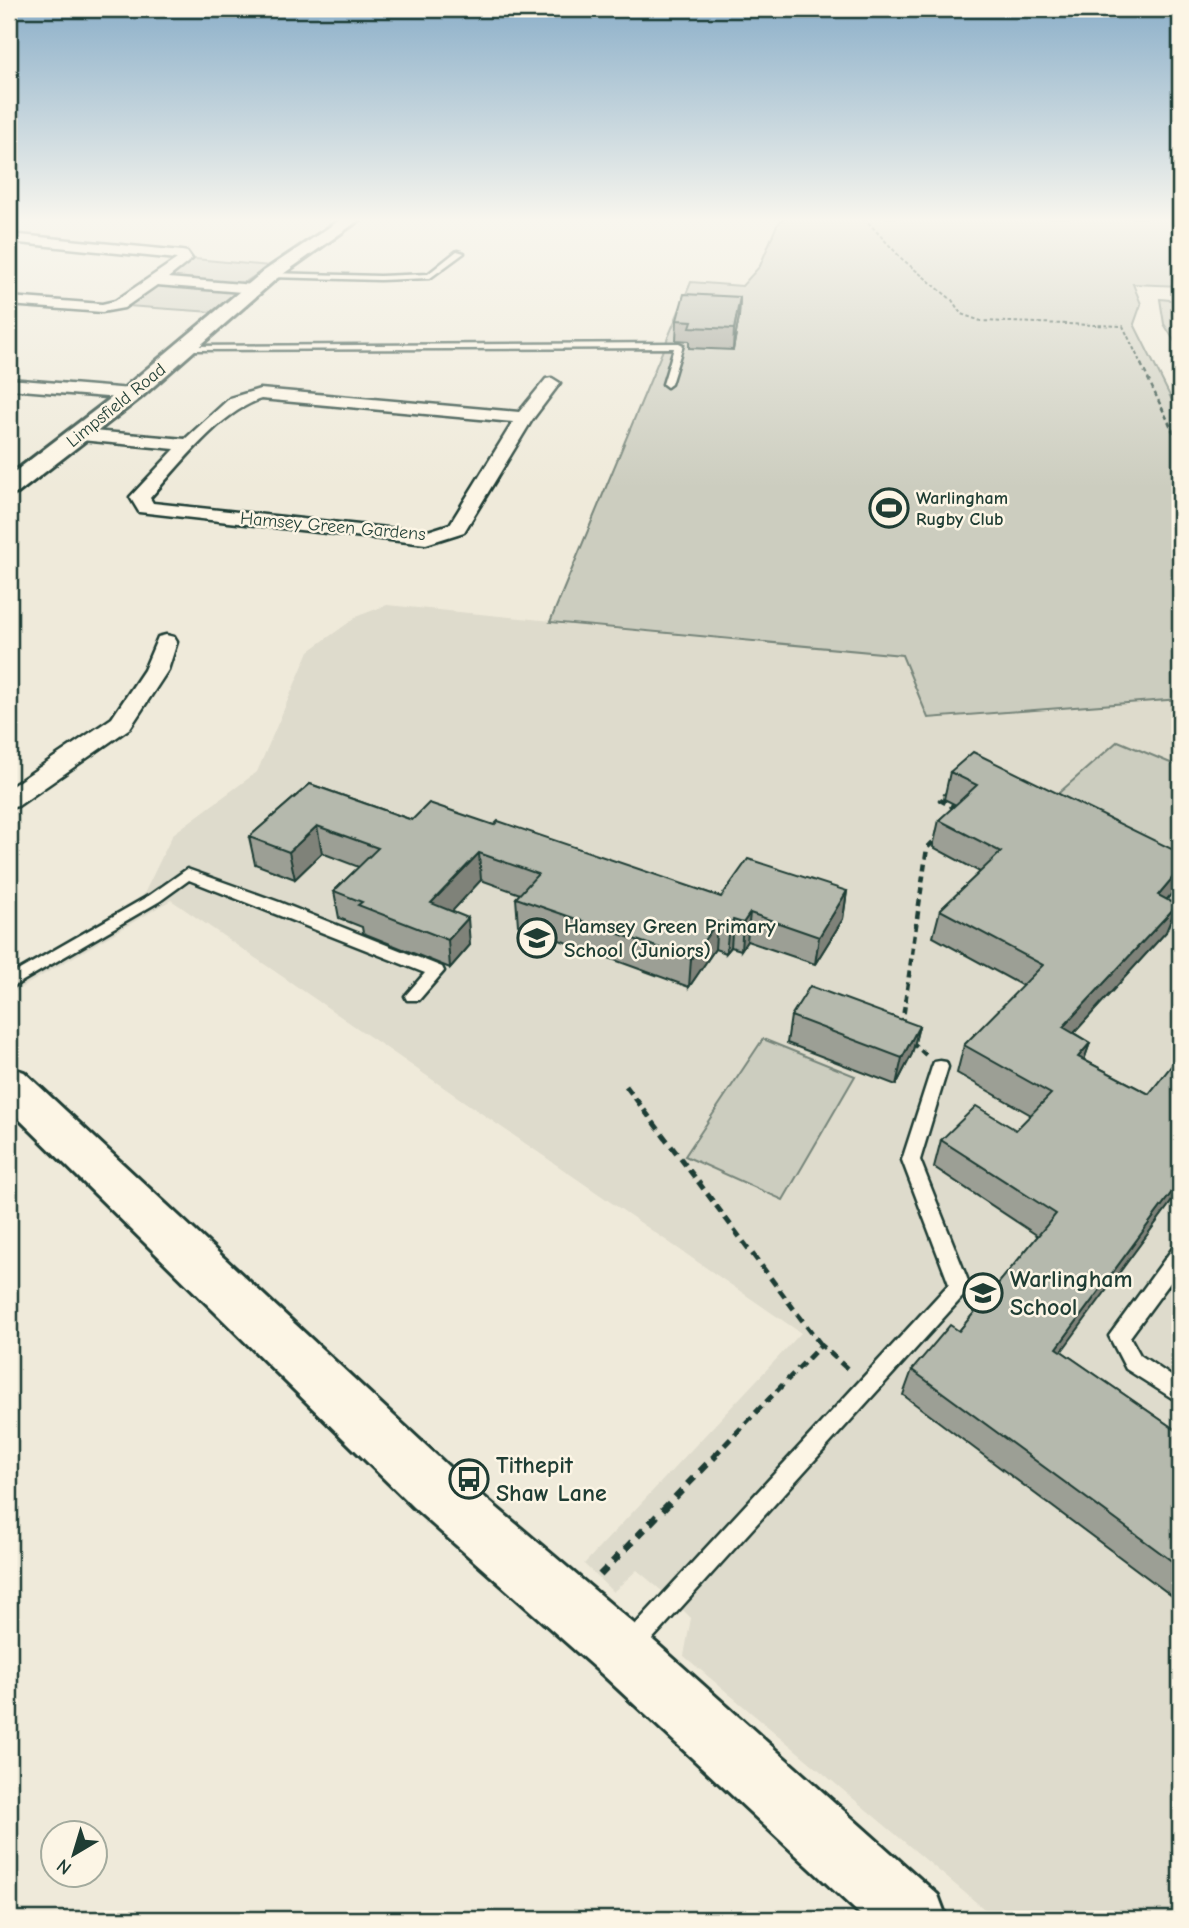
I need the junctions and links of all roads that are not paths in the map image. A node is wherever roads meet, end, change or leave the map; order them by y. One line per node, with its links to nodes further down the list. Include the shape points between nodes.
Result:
1 (232, 308): 2 (main road, Limpsfield Road)
2 (187, 348): 5 (lane, via 679,345); 6 (main road, Limpsfield Road)
3 (552, 383): 7 (street)
4 (9, 384): 6 (street)
5 (667, 384)
6 (131, 394): 8 (main road, Limpsfield Road)
7 (524, 418): 9 (street, Hamsey Green Gardens, via 260,394 236,402); 9 (street, Hamsey Green Gardens, via 457,528 426,538 146,508 140,497)
8 (81, 435): 9 (street); 10 (main road, Limpsfield Road)
9 (189, 445)
10 (9, 488)
11 (166, 642): 12 (street, via 156,670 121,723)
12 (9, 800)
13 (9, 984): 14 (lane, via 155,898 187,874 436,971)
14 (413, 996)
15 (940, 1067): 19 (lane, via 911,1160 960,1286)
16 (9, 1083): 19 (main road, via 432,1488)
17 (1180, 1254): 18 (lane, via 1119,1336 1133,1362)
18 (1180, 1393)
19 (624, 1654): 20 (main road)
20 (914, 1919)

